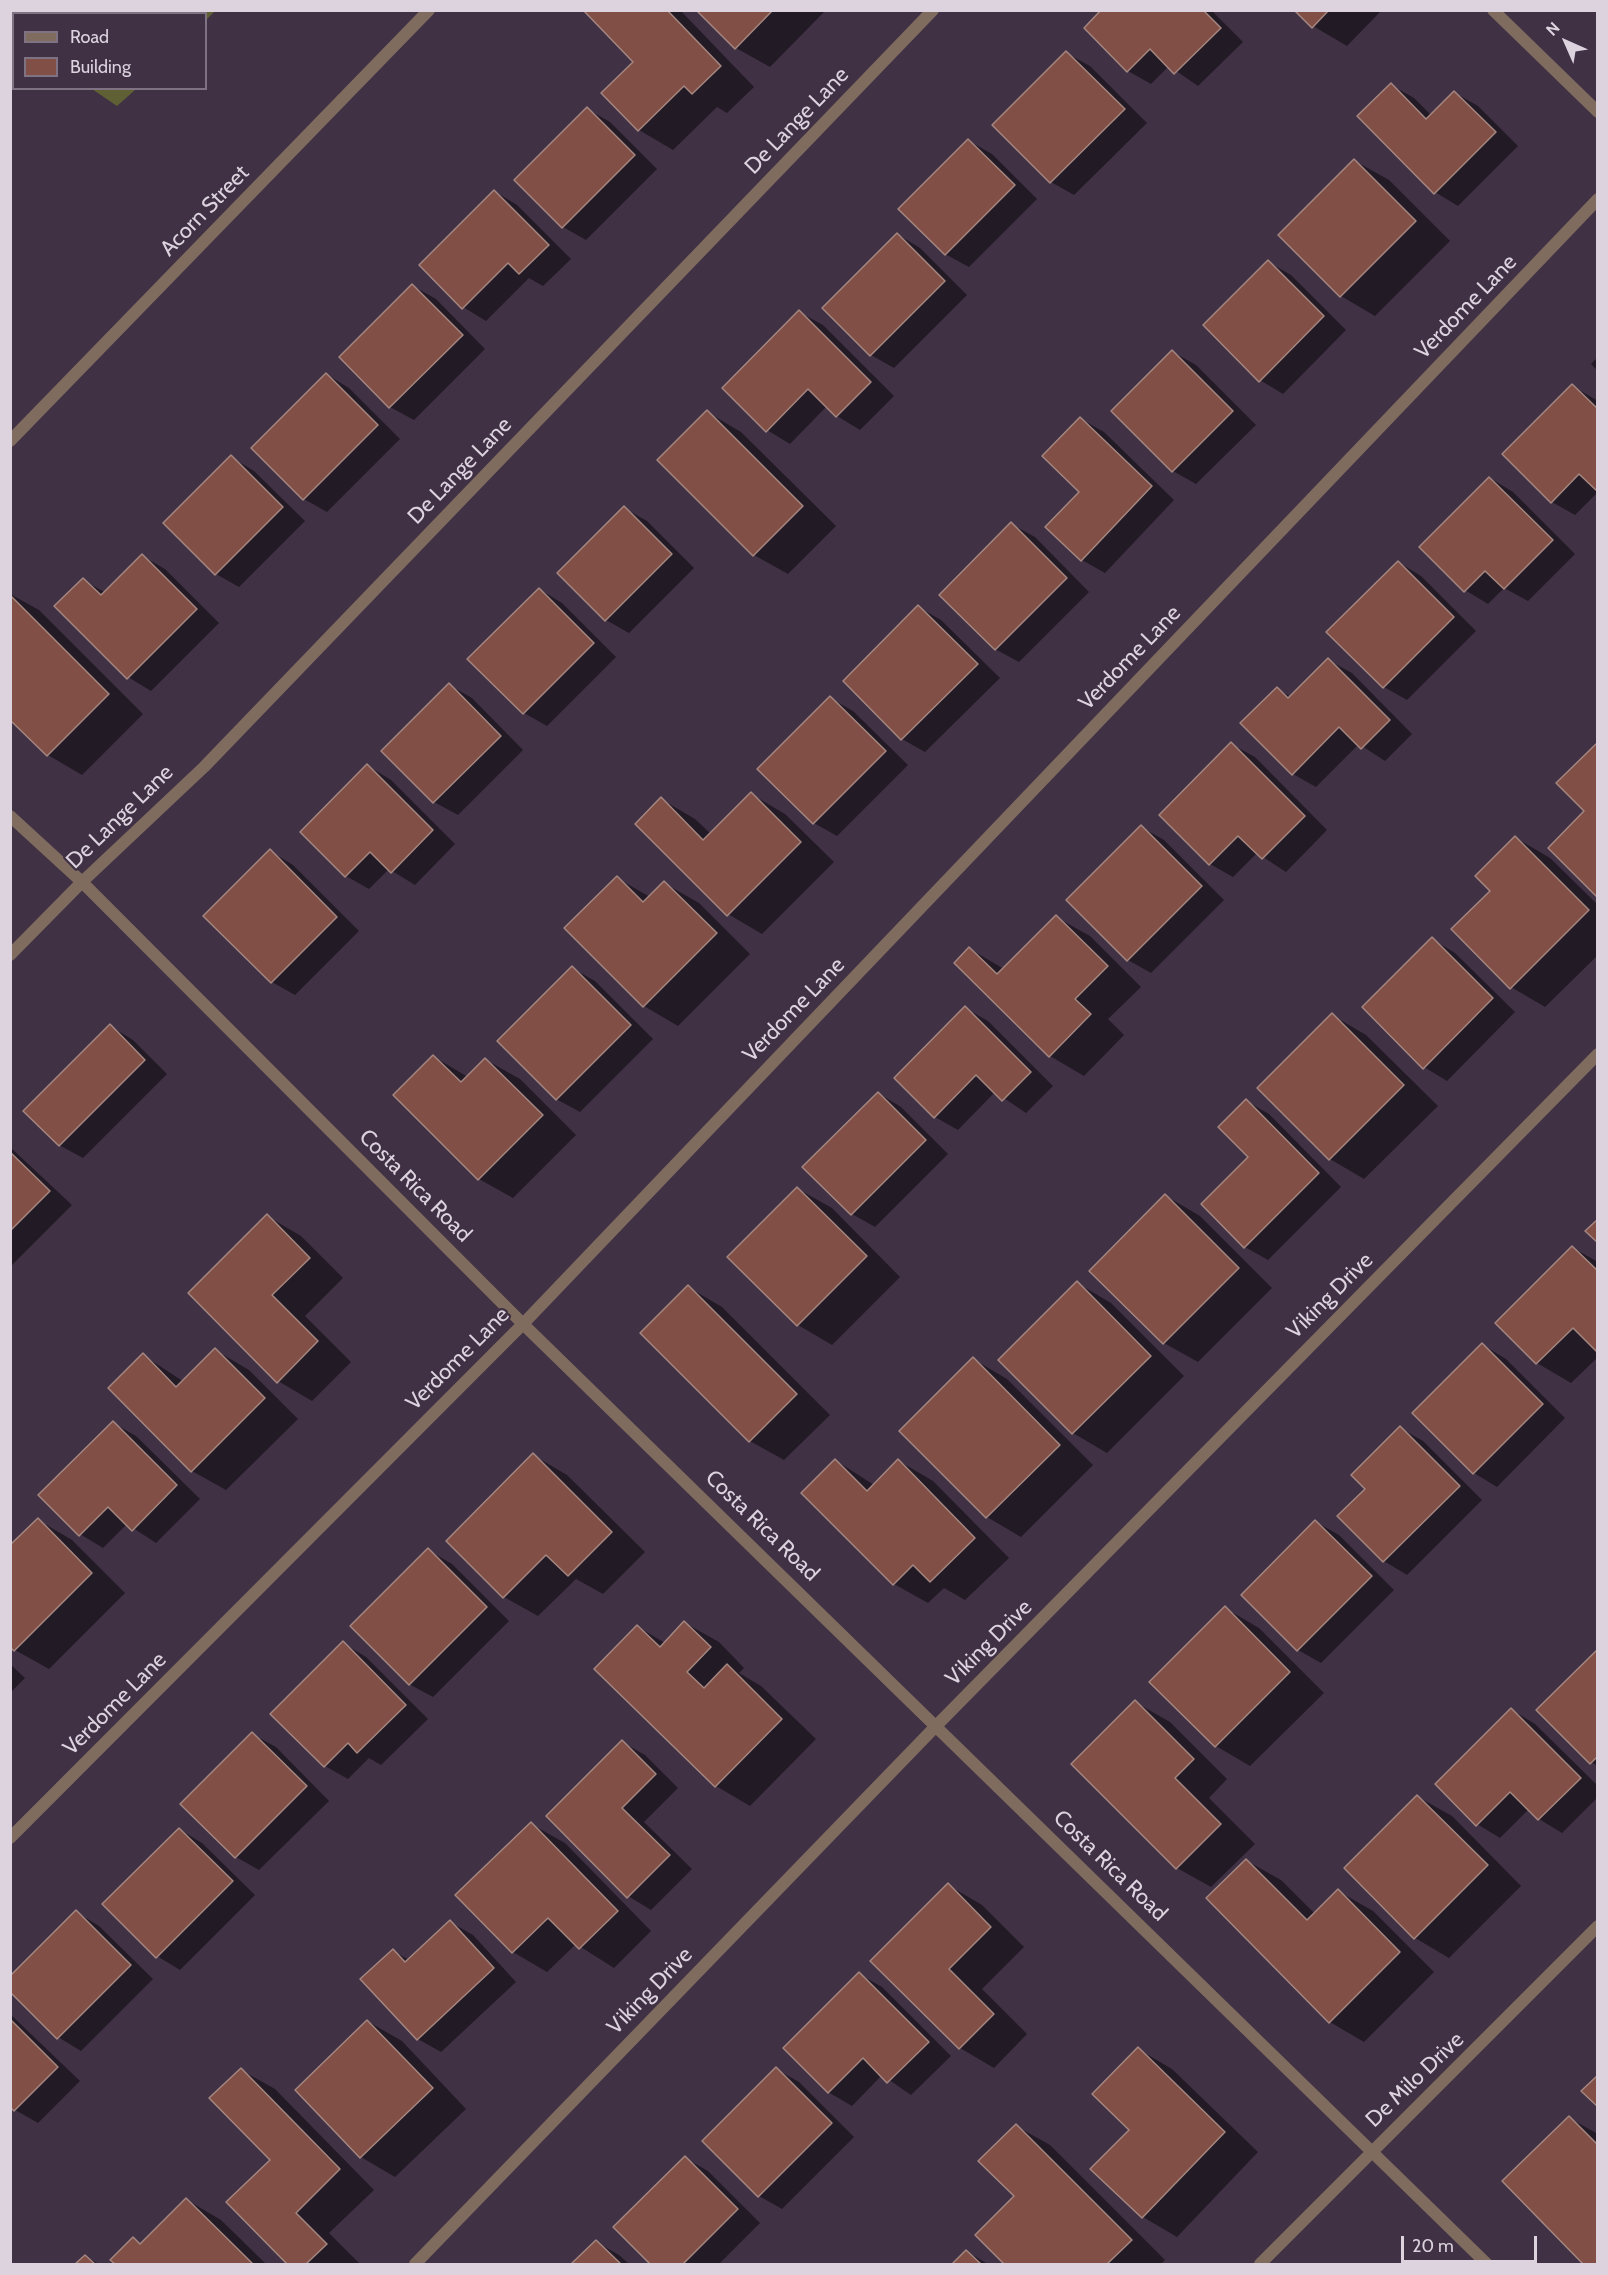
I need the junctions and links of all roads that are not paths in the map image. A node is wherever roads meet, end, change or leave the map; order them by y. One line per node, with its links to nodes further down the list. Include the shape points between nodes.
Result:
1 (429, 10): 6 (street, Acorn Street)
2 (933, 10): 8 (street, De Lange Lane, via 204,767)
3 (1493, 10): 4 (street)
4 (1598, 112)
5 (1598, 199): 11 (street, Verdome Lane)
6 (10, 441)
7 (10, 816): 8 (street, Costa Rica Road)
8 (82, 882): 9 (street, De Lange Lane); 11 (street, Costa Rica Road)
9 (10, 955)
10 (1598, 1054): 12 (street, Viking Drive)
11 (523, 1324): 12 (street, Costa Rica Road); 13 (street, Verdome Lane)
12 (938, 1725): 15 (street, Costa Rica Road); 16 (street, Viking Drive)
13 (10, 1838)
14 (1598, 1926): 15 (street, De Milo Drive)
15 (1372, 2151): 17 (street, De Milo Drive); 18 (street, Costa Rica Road)
16 (415, 2265)
17 (1260, 2265)
18 (1487, 2265)

